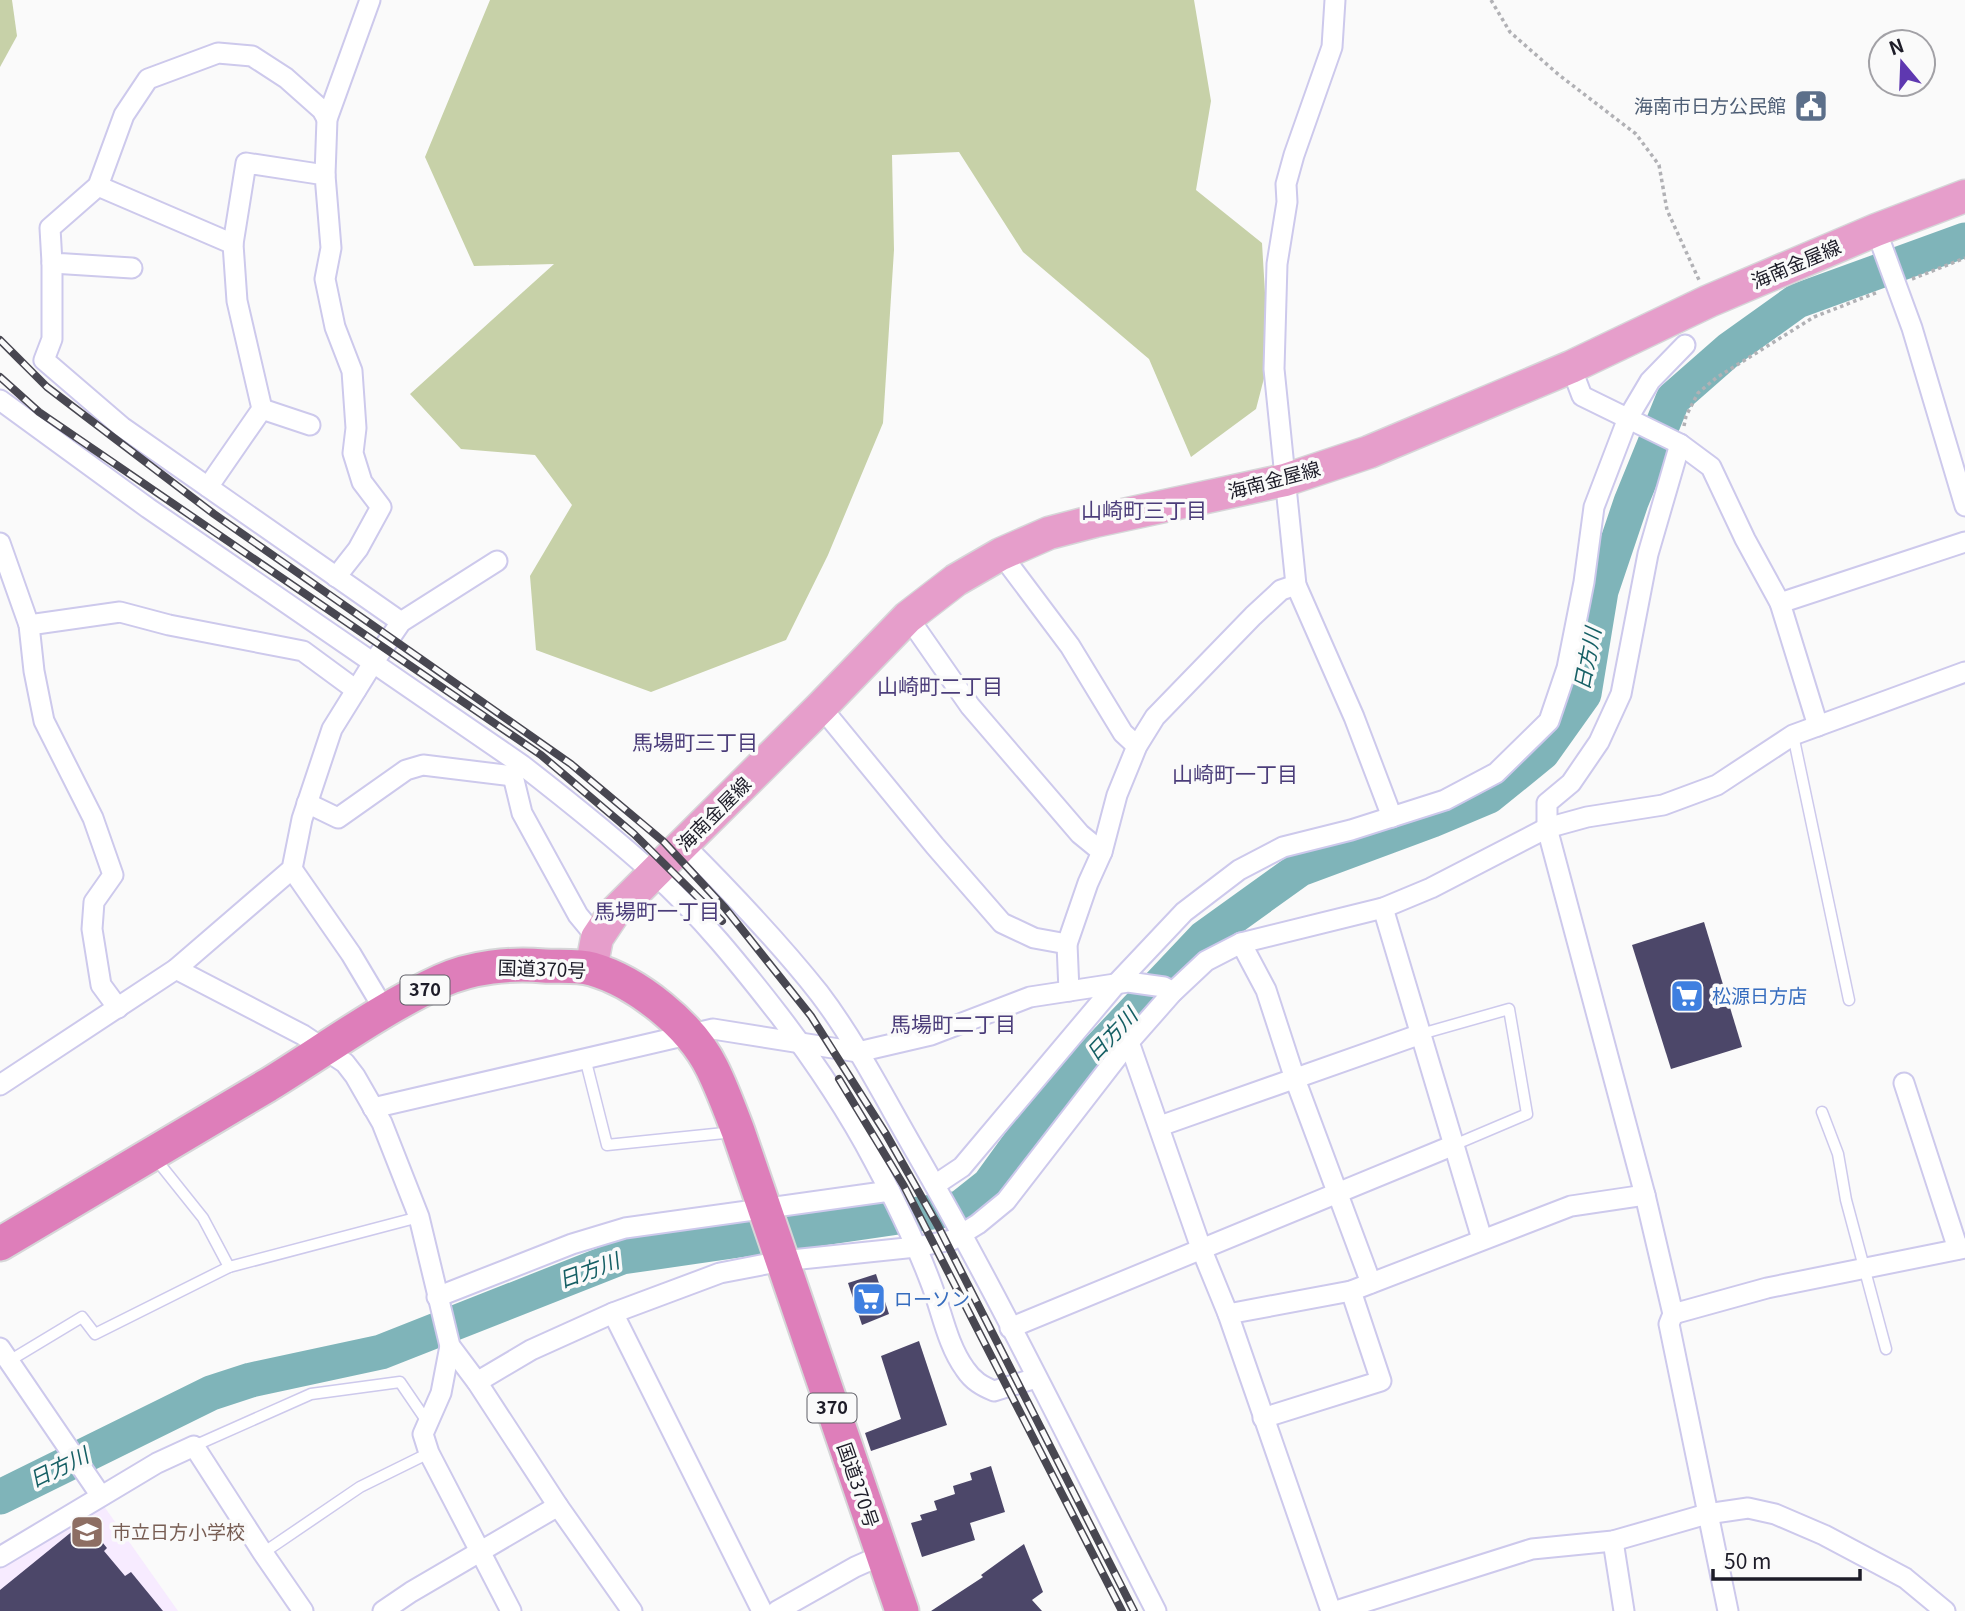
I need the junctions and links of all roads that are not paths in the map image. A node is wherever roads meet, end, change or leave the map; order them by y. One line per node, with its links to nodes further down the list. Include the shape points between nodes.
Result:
1 (370, 0): 3 (street)
2 (1335, 0): 18 (street, via 1332,47 1286,184 1277,264 1274,369)
3 (327, 119): 4 (street); 5 (street, via 323,110 286,78 252,56 218,53 148,79 124,115)
4 (325, 175): 8 (street, via 246,163); 25 (street, via 331,248 325,279 335,327 352,371 353,453 362,482 381,507)
5 (98, 186): 8 (street); 9 (street, via 50,228)
6 (1965, 196): 7 (main road, 海南金屋線)
7 (1881, 243): 12 (main road, 海南金屋線, via 1709,301); 20 (street, via 1912,328)
8 (233, 244): 14 (street, via 237,301)
9 (52, 263): 10 (street); 19 (street, via 52,339 44,360 122,427)
10 (132, 268)
11 (1685, 345): 15 (street, via 1650,381)
12 (1572, 367): 15 (street, via 1582,396); 18 (main road, 海南金屋線, via 1369,452)
13 (0, 400): 31 (street)
14 (262, 409): 16 (street); 19 (street)
15 (1632, 420): 17 (street); 40 (street, via 1594,507 1567,668 1549,722 1496,773 1445,800)
16 (310, 425)
17 (1677, 443): 27 (street, via 1711,467); 41 (street, via 1648,554 1621,694 1600,742 1571,783 1548,803)
18 (1285, 480): 23 (main road, 海南金屋線, via 1095,521 1049,533); 26 (street)
19 (208, 487): 25 (street)
20 (1965, 506)
21 (1965, 541): 27 (street)
22 (0, 543): 30 (street)
23 (1000, 554): 28 (main road, 海南金屋線); 37 (street, via 1070,646 1123,733)
24 (496, 561): 29 (street)
25 (337, 577): 29 (street)
26 (1296, 585): 37 (street, via 1281,590 1226,643 1155,718); 40 (street)
27 (1780, 603): 35 (street)
28 (908, 617): 34 (main road, 海南金屋線); 43 (street, via 970,706 1080,834)
29 (401, 622): 31 (street)
30 (29, 625): 33 (street, via 120,612 303,651); 55 (street, via 44,721 93,818 113,875 94,902 92,929 101,985)
31 (373, 663): 33 (street); 38 (street)
32 (1965, 672): 35 (street)
33 (355, 690): 39 (street, via 332,729)
34 (821, 707): 42 (main road, 海南金屋線); 48 (street, via 1002,923 1034,938)
35 (1818, 726): 36 (street)
36 (1793, 735): 41 (street, via 1717,785 1663,805); 54 (lane)
37 (1137, 746): 43 (street, via 1117,795)
38 (518, 771): 39 (street, via 423,765 406,770 338,818); 45 (street, via 574,805); 49 (street, via 522,813)
39 (307, 803): 44 (street)
40 (1392, 817): 51 (street, via 1283,847 1239,870 1184,912)
41 (1547, 828): 46 (street); 75 (street)
42 (683, 844): 45 (main road, 海南金屋線); 62 (street, via 740,900 820,994)
43 (1102, 852): 48 (street)
44 (292, 869): 50 (street); 56 (street)
45 (654, 874): 49 (main road, 海南金屋線, via 613,914); 60 (street, via 719,940)
46 (1383, 908): 47 (street); 58 (street)
47 (1241, 943): 52 (street, via 1206,961); 64 (street, via 1266,990)
48 (1066, 944): 53 (street)
49 (594, 953): 56 (highway, 国道370号 / 370, via 491,967 443,980); 57 (highway, 国道370号 / 370)
50 (176, 970): 55 (street); 61 (street, via 303,1035)
51 (1122, 982): 52 (street); 53 (street); 73 (street, via 962,1167)
52 (1169, 989): 59 (street)
53 (1069, 991): 62 (street, via 1030,997 931,1035)
54 (1849, 1000)
55 (118, 1008): 66 (street)
56 (385, 1011): 61 (highway, 国道370号 / 370)
57 (688, 1034): 60 (street, via 713,1029); 63 (street); 70 (highway, 国道370号 / 370, via 712,1066)
58 (1421, 1034): 64 (street); 71 (street); 71 (lane, via 1509,1009 1527,1114)
59 (1129, 1042): 69 (street); 78 (street, via 1006,1201)
60 (800, 1043): 62 (street); 76 (street)
61 (324, 1051): 67 (street, via 345,1063); 72 (highway, 国道370号 / 370)
62 (858, 1052): 73 (street)
63 (585, 1058): 67 (street); 70 (lane, via 607,1146)
64 (1295, 1079): 69 (street); 74 (street)
65 (1904, 1083): 84 (street)
66 (0, 1086)
67 (373, 1108): 77 (street)
68 (1822, 1112): 86 (lane, via 1839,1154)
69 (1160, 1126): 83 (street)
70 (738, 1131): 79 (highway, 国道370号 / 370)
71 (1454, 1145): 74 (street); 80 (street)
72 (153, 1155): 82 (highway, 国道370号 / 370); 85 (lane, via 202,1218)
73 (937, 1188): 78 (street)
74 (1338, 1195): 83 (street); 87 (street)
75 (1645, 1195): 80 (street, via 1571,1206); 92 (street)
76 (893, 1197): 79 (street); 81 (street)
77 (419, 1217): 85 (lane); 89 (street)
78 (959, 1230): 81 (street, via 952,1240); 93 (street)
79 (774, 1236): 81 (street); 89 (street, via 625,1228); 90 (street, via 720,1273); 109 (highway, 国道370号 / 370)
80 (1482, 1239): 87 (street)
81 (914, 1241): 97 (street, via 953,1345 977,1384 994,1391)
82 (0, 1244)
83 (1201, 1248): 91 (street); 93 (street)
84 (1961, 1248): 86 (street)
85 (229, 1267): 96 (lane, via 95,1334 82,1317)
86 (1865, 1268): 92 (street); 95 (lane)
87 (1371, 1283): 88 (street)
88 (1351, 1291): 91 (street); 99 (street, via 1381,1381)
89 (437, 1297): 94 (street)
90 (613, 1313): 98 (street, via 531,1350); 115 (street)
91 (1228, 1314): 99 (street)
92 (1673, 1314): 105 (street, via 1669,1324)
93 (1010, 1328): 97 (street)
94 (450, 1346): 98 (street); 100 (street, via 441,1393)
95 (1886, 1349)
96 (4, 1354): 103 (street)
97 (1035, 1378): 118 (street)
98 (477, 1382): 104 (street)
99 (1263, 1419): 119 (street)
100 (428, 1423): 101 (lane, via 400,1382 312,1394); 102 (street, via 423,1434)
101 (194, 1446): 103 (street); 108 (street)
102 (429, 1453): 107 (street); 108 (lane, via 360,1488)
103 (97, 1491): 110 (street)
104 (558, 1507): 107 (street); 114 (street)
105 (1707, 1514): 106 (street); 121 (street); 122 (street, via 1748,1508 1775,1514 1905,1578)
106 (1613, 1541): 119 (street, via 1532,1549); 120 (street)
107 (479, 1552): 112 (street); 113 (street)
108 (263, 1553): 111 (street)
109 (882, 1555): 116 (street); 117 (highway, 国道370号 / 370)
110 (0, 1557)
111 (303, 1611)
112 (383, 1611)
113 (511, 1611)
114 (632, 1611)
115 (762, 1611)
116 (777, 1611)
117 (902, 1611)
118 (1156, 1611)
119 (1333, 1611)
120 (1624, 1611)
121 (1728, 1611)
122 (1945, 1611)

